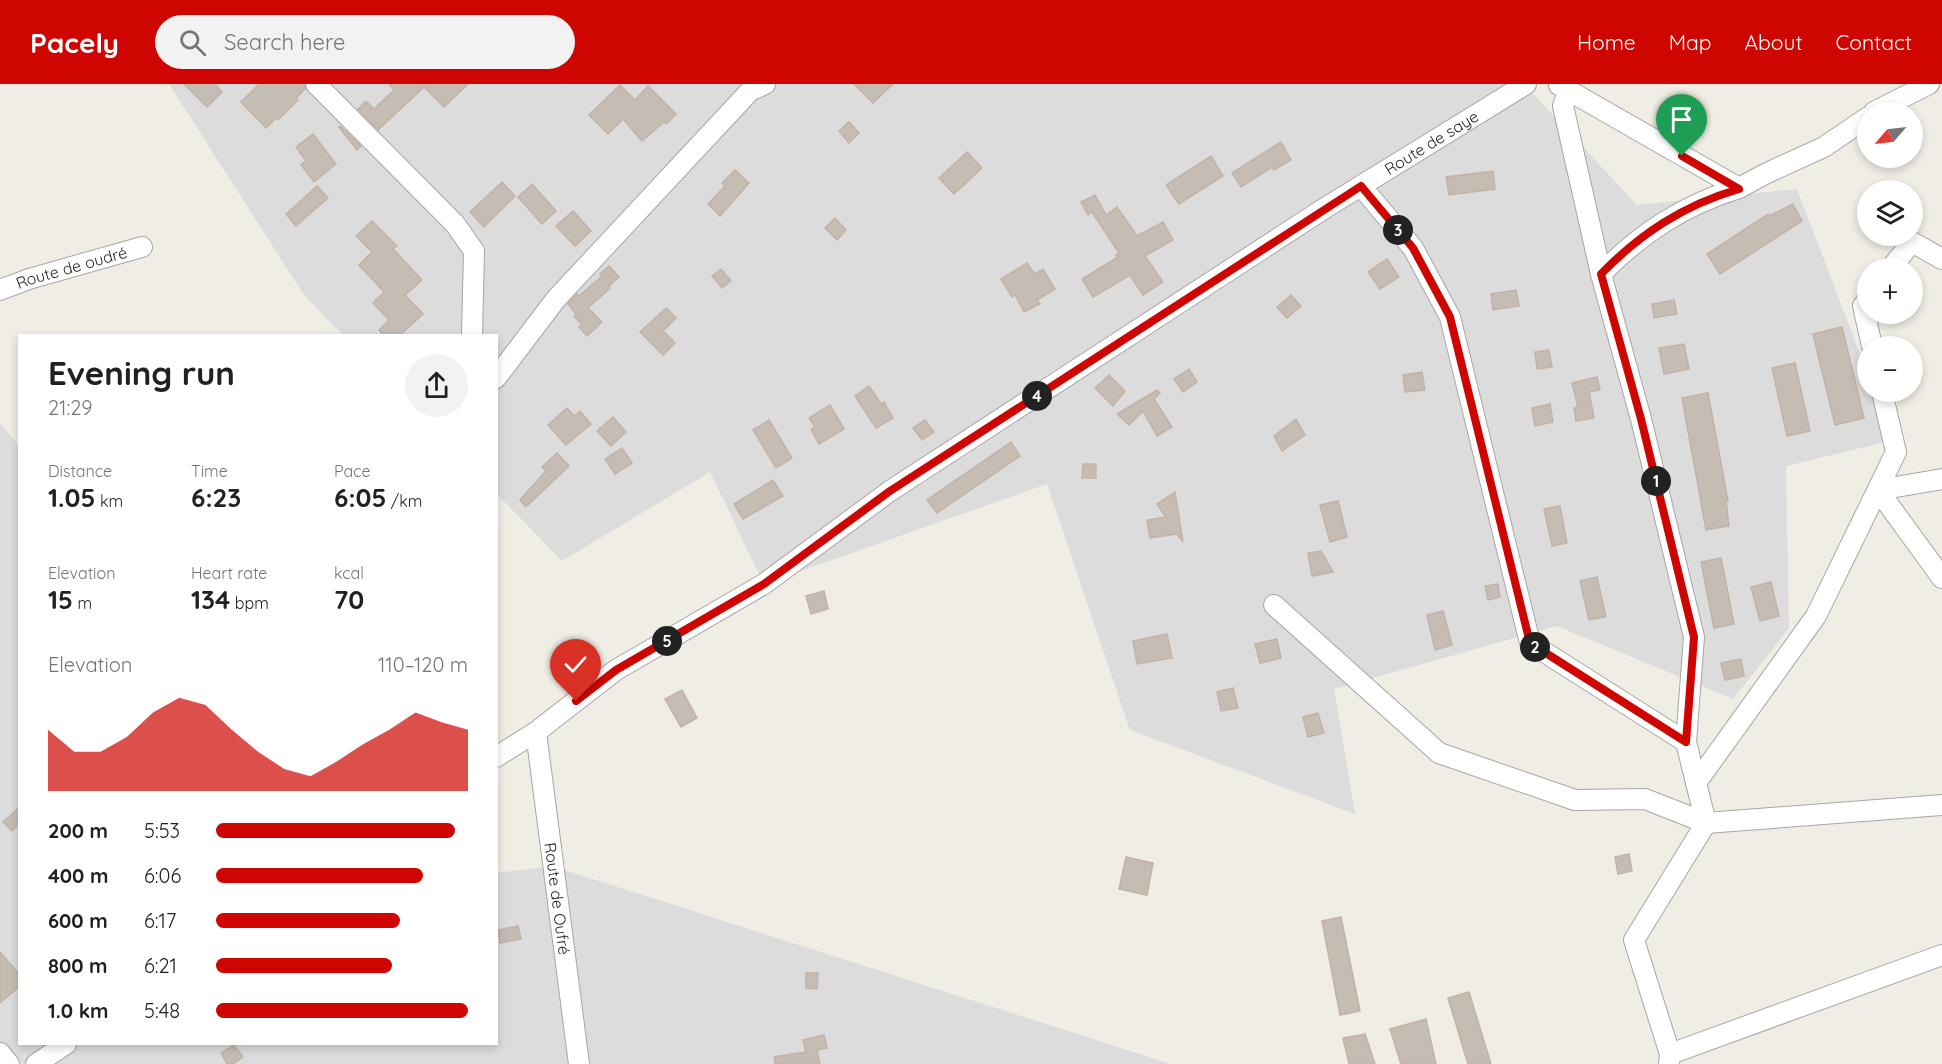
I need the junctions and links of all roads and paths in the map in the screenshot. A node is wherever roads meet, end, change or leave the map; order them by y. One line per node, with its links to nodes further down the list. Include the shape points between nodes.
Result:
1 (1526, 84): 8 (street, Route de saye)
2 (1929, 84): 6 (street)
3 (752, 86): 16 (street, via 556,299)
4 (1562, 87): 9 (street); 13 (street)
5 (326, 88): 15 (street, via 455,224 474,251)
6 (1894, 102)
7 (1857, 124): 9 (street, via 1824,147)
8 (1361, 186): 22 (street, Route de saye, via 890,491 764,584 616,670); 23 (street, via 1413,248 1450,317 1530,643)
9 (1739, 189): 13 (street, via 1712,197 1669,219 1625,250)
10 (142, 247): 14 (street, Route de oudré)
11 (1900, 258): 12 (street, via 1912,242)
12 (1942, 259)
13 (1601, 274): 23 (street, via 1694,637)
14 (0, 290)
15 (472, 334)
16 (498, 375)
17 (1884, 402): 19 (street, via 1896,452)
18 (1942, 478): 19 (street)
19 (1878, 490): 20 (street); 25 (street, via 1816,616)
20 (1942, 578)
21 (1275, 606): 27 (street, via 1438,753 1575,800 1645,799)
22 (536, 732): 24 (street, Route de saye); 34 (street, Route de Oufré)
23 (1686, 742): 25 (street)
24 (498, 756)
25 (1696, 783): 27 (street)
26 (1942, 805): 27 (street)
27 (1706, 823): 31 (street, via 1634,940)
28 (1942, 955): 31 (street)
29 (64, 1045): 33 (street)
30 (0, 1053): 32 (street)
31 (1670, 1059)
32 (9, 1064)
33 (36, 1064)
34 (579, 1064)

